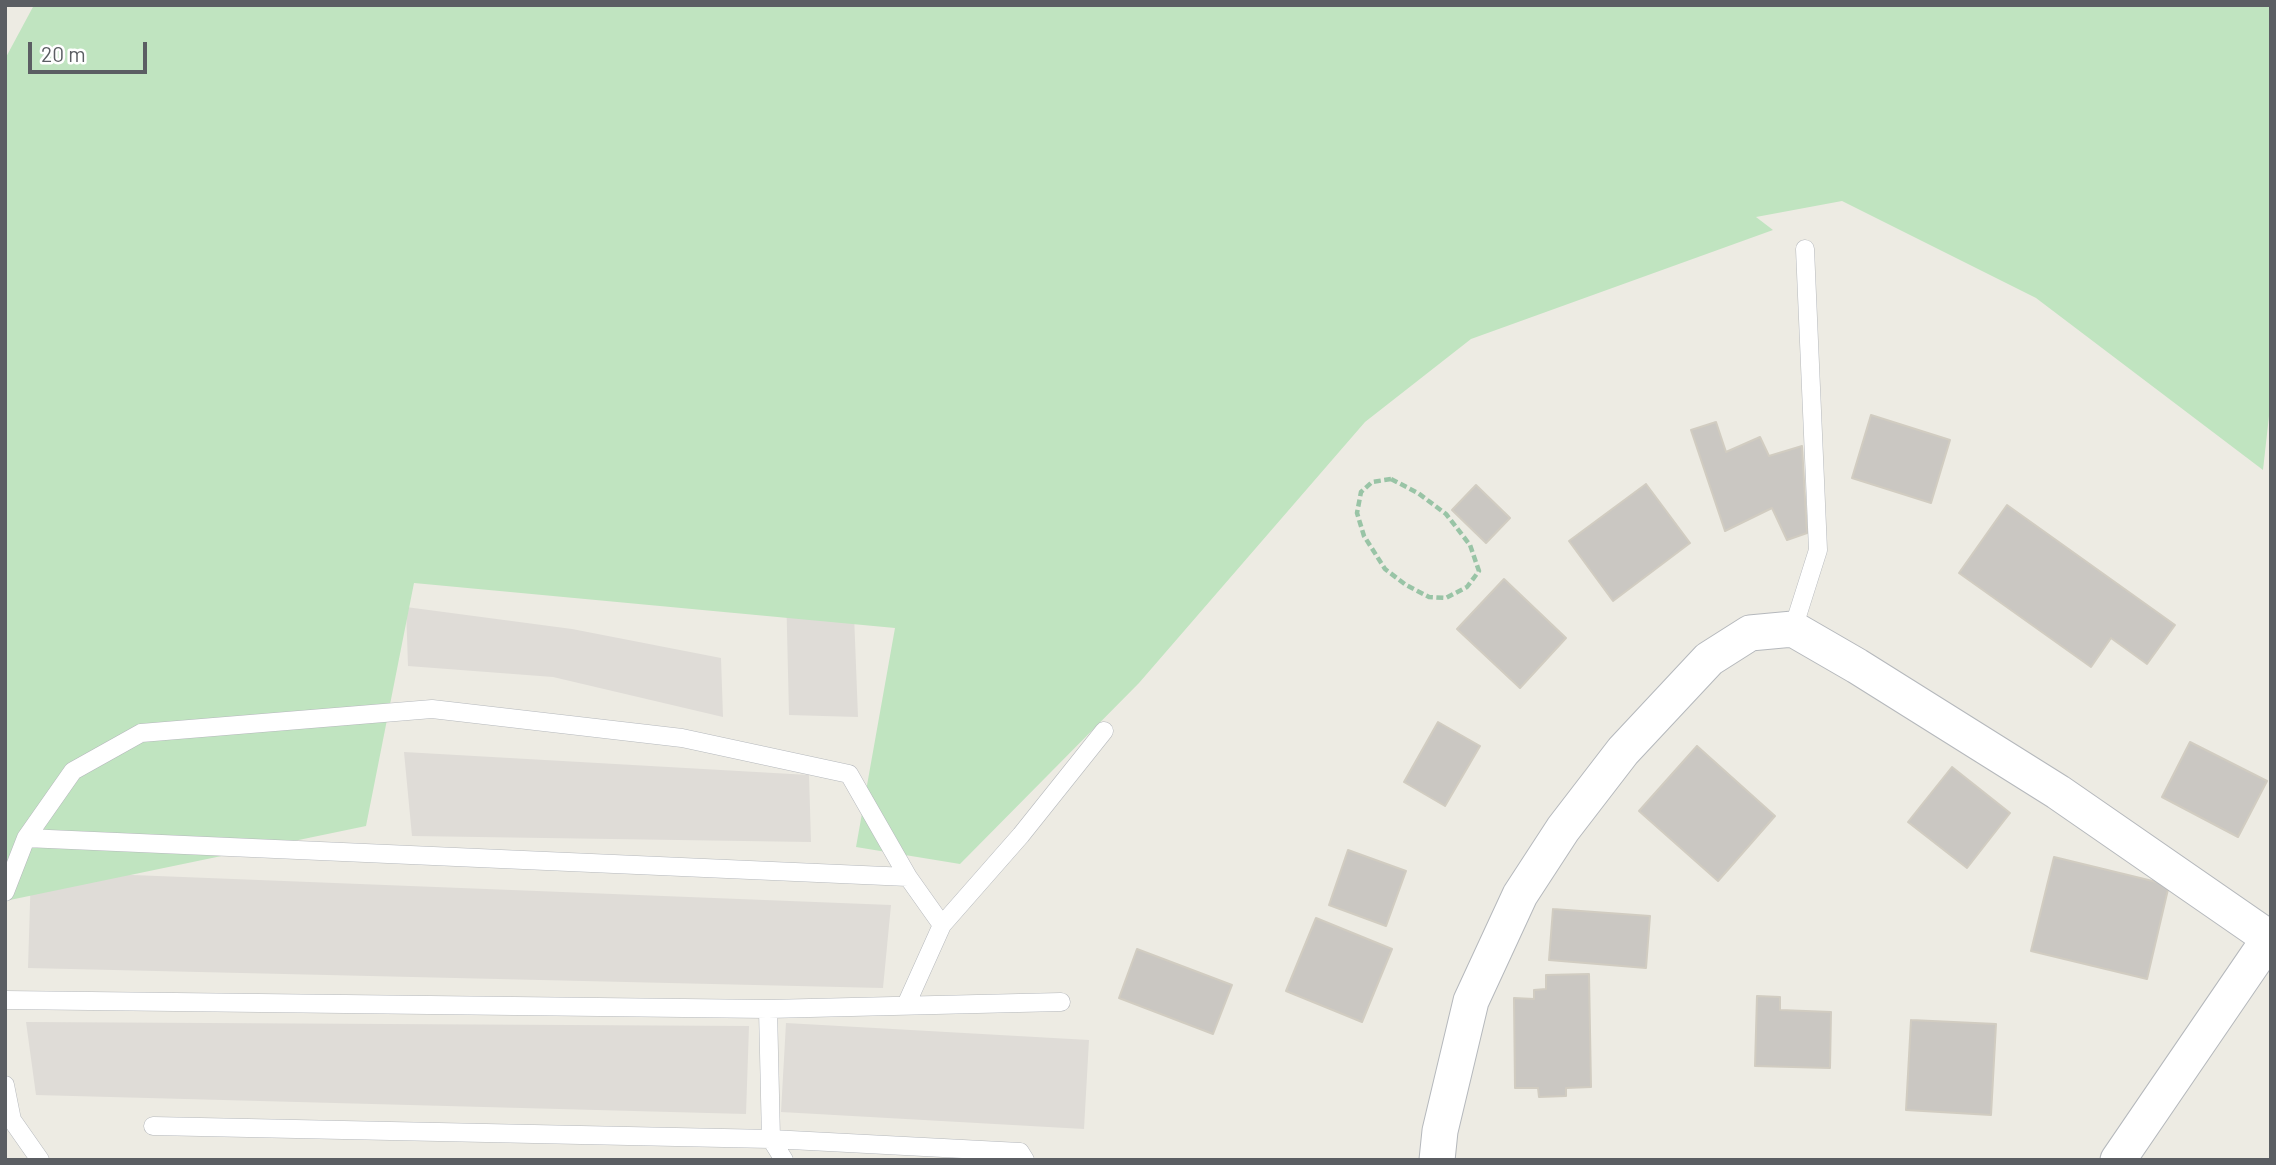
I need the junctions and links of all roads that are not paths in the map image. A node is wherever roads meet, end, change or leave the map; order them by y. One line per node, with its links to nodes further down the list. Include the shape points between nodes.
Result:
1 (1805, 249): 2 (lane, via 1818,550)
2 (1793, 629): 8 (street, via 2058,792); 19 (street, via 1750,633 1709,659 1623,751 1563,829 1520,895 1471,1000)
3 (1104, 731): 7 (lane)
4 (26, 838): 5 (lane); 5 (lane, via 73,771 141,733 432,709 682,738 849,774); 6 (lane)
5 (908, 877): 7 (lane)
6 (5, 892)
7 (942, 926): 11 (lane)
8 (2270, 937): 20 (street)
9 (5, 1000): 12 (lane)
10 (1061, 1002): 11 (lane)
11 (906, 1005): 12 (lane)
12 (768, 1009): 15 (lane)
13 (5, 1084): 16 (lane, via 12,1120)
14 (153, 1126): 15 (lane)
15 (771, 1139): 17 (lane); 18 (lane, via 1020,1152)
16 (40, 1160)
17 (784, 1160)
18 (1025, 1160)
19 (1437, 1160)
20 (2118, 1160)

